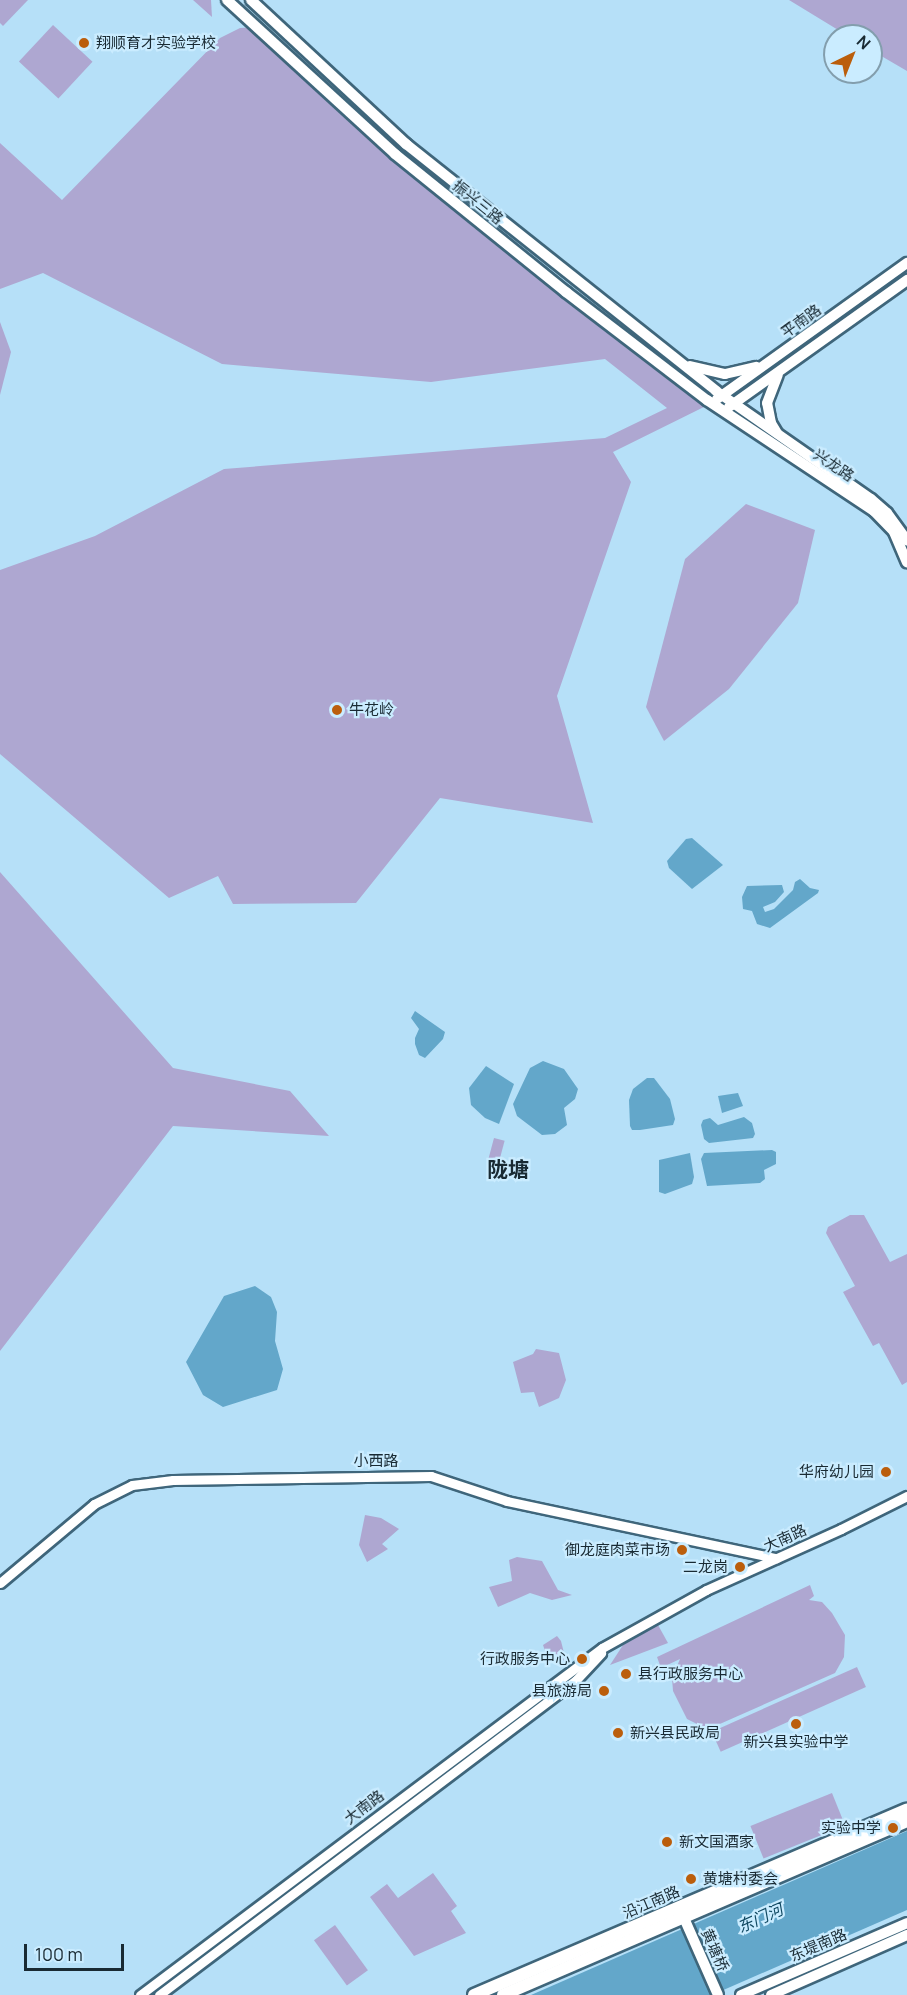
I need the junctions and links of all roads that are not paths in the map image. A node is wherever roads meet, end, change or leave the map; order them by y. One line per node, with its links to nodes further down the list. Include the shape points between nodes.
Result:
1 (227, 0): 4 (main road, 振兴三路)
2 (251, 0): 3 (main road, 振兴三路)
3 (300, 46): 4 (main road); 8 (main road, 振兴三路, via 406,144)
4 (290, 58): 11 (main road, 振兴三路, via 395,154)
5 (907, 263): 7 (main road, 平南路)
6 (907, 280): 9 (main road, 平南路)
7 (771, 360): 8 (main road, via 725,374); 9 (main road); 10 (main road, 平南路)
8 (684, 363): 10 (main road, 振兴三路)
9 (780, 372): 12 (main road, 平南路); 13 (main road, via 767,403 771,423)
10 (722, 396): 11 (main road, 平南路); 12 (main road, 兴龙路)
11 (712, 403): 12 (main road, 振兴三路)
12 (728, 407): 13 (main road, 兴龙路); 15 (main road, 兴龙路, via 874,511 894,532)
13 (780, 438): 14 (main road, 兴龙路, via 871,499 887,513)
14 (907, 541)
15 (907, 562)
16 (907, 1496): 17 (street, 大南路)
17 (776, 1558): 18 (street, 小西路, via 507,1501 430,1476 173,1480 132,1485 94,1504); 19 (street, 大南路, via 660,1613)
18 (0, 1582)
19 (611, 1642): 25 (street, 大南路); 26 (street, 大南路, via 576,1680)
20 (907, 1809): 27 (main road, 沿江南路)
21 (907, 1821): 22 (main road, 沿江南路)
22 (684, 1918): 28 (main road, 沿江南路); 29 (main road, 黄塘桥)
23 (907, 1923): 30 (main road, 东堤南路)
24 (907, 1935): 31 (main road, 东堤南路)
25 (140, 1995)
26 (159, 1995)
27 (474, 1995)
28 (503, 1995)
29 (718, 1995)
30 (741, 1995)
31 (771, 1995)

